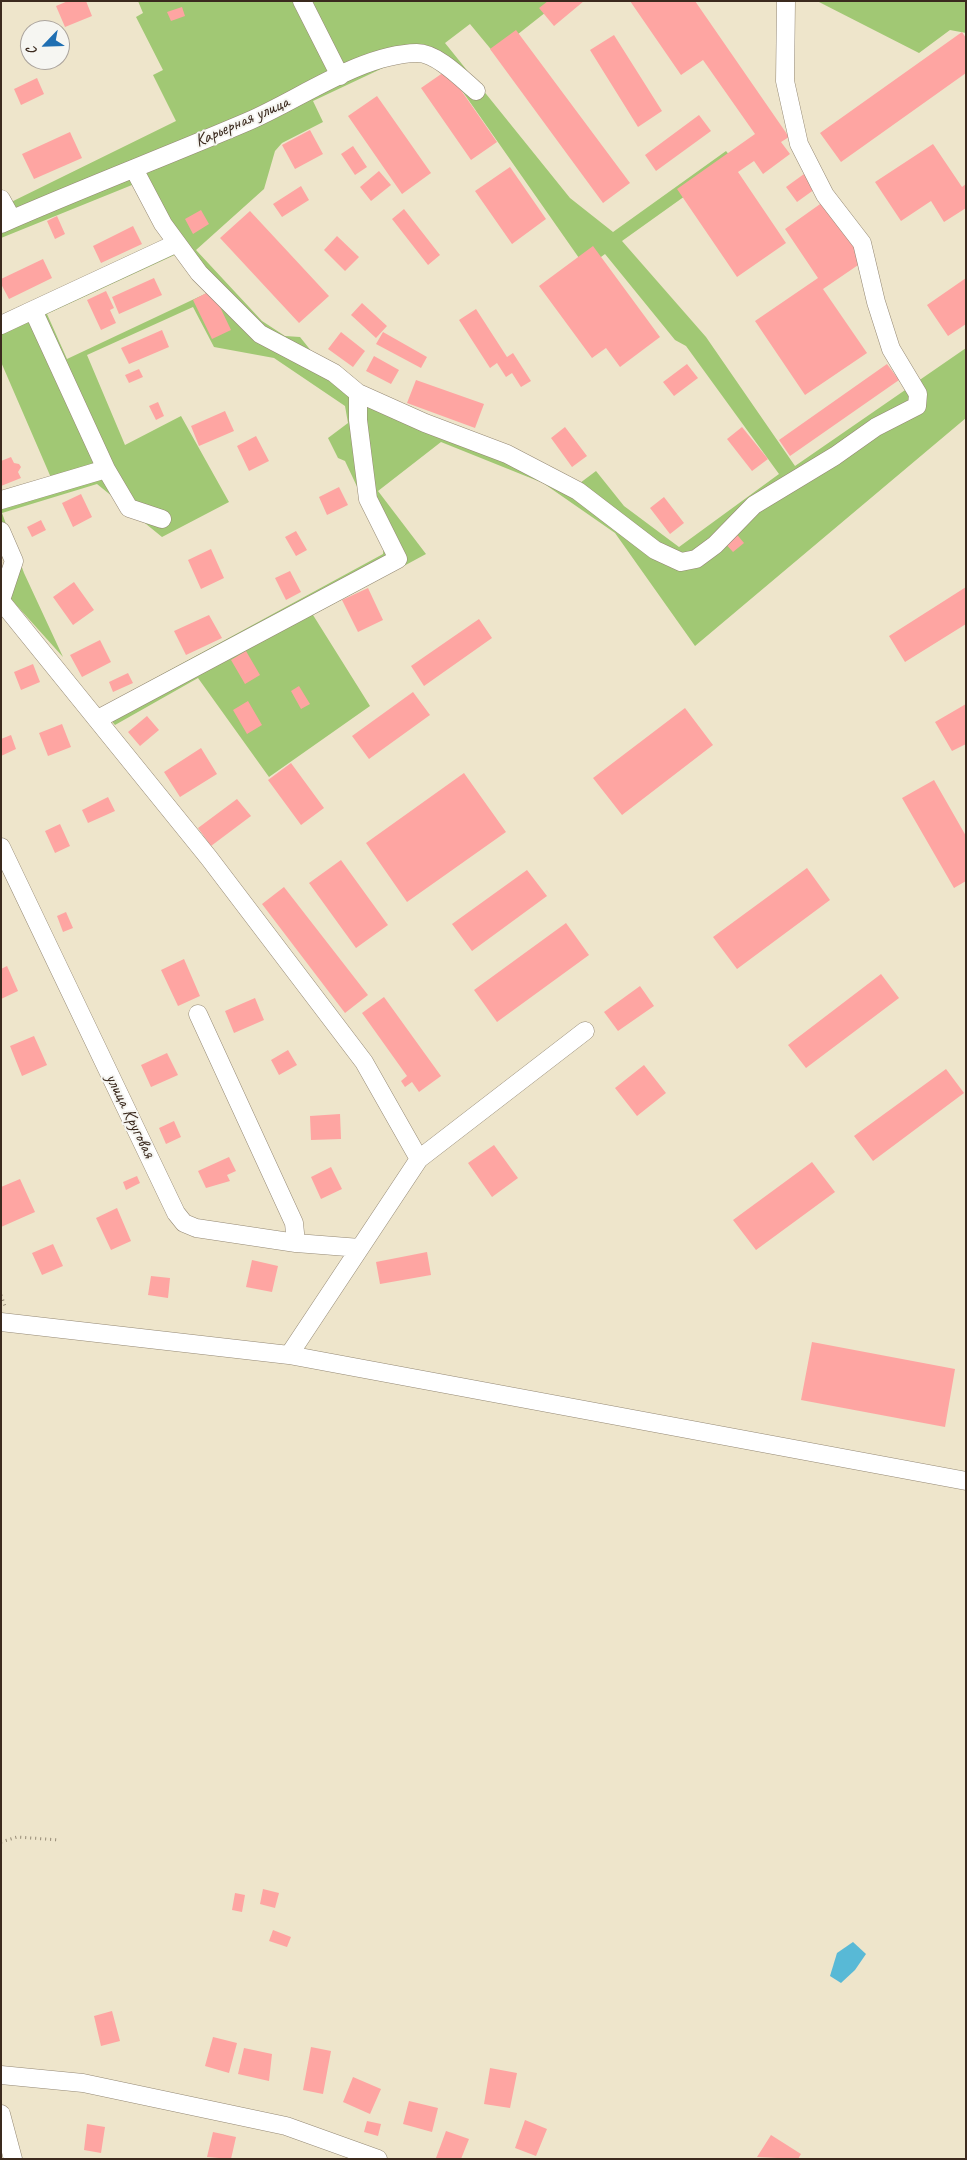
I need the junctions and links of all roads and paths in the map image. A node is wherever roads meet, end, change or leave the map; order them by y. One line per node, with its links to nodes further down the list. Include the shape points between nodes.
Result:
1 (302, 1): 3 (street)
2 (786, 1): 11 (street, via 785,81 799,144 825,195 862,243 891,349 918,394 917,406 754,505 715,545 696,558 681,562 655,550 578,491 507,454)
3 (340, 76): 4 (street, Карьерная улица, via 382,59 418,53 443,63); 5 (street, Карьерная улица, via 252,120)
4 (476, 91)
5 (134, 169): 7 (street, Карьерная улица); 8 (street, via 163,224)
6 (1, 199): 7 (street)
7 (7, 222)
8 (177, 243): 9 (street); 11 (street, via 200,273 260,334 334,373)
9 (33, 310): 10 (street); 12 (street)
10 (1, 325)
11 (358, 393): 17 (street, via 358,420 368,498 398,559)
12 (106, 469): 13 (street); 14 (street, via 130,508)
13 (1, 500)
14 (162, 519)
15 (1, 531): 16 (street, via 14,561)
16 (1, 601): 17 (street)
17 (98, 719): 21 (street, via 209,858 364,1062)
18 (1, 847): 22 (street, улица Круговая, via 176,1213 184,1223 196,1228)
19 (198, 1014): 22 (street, via 294,1223)
20 (585, 1031): 21 (street)
21 (419, 1159): 23 (street)
22 (296, 1243): 23 (street, улица Круговая)
23 (360, 1248): 25 (street)
24 (1, 1322): 25 (street)
25 (289, 1355): 26 (street)
26 (966, 1481)
27 (59, 1840): 28 (path, via 17,1837)
28 (1, 1842)
29 (1, 2075): 32 (street, via 83,2083 286,2126)
30 (1, 2114): 31 (street)
31 (13, 2159)
32 (378, 2159)

